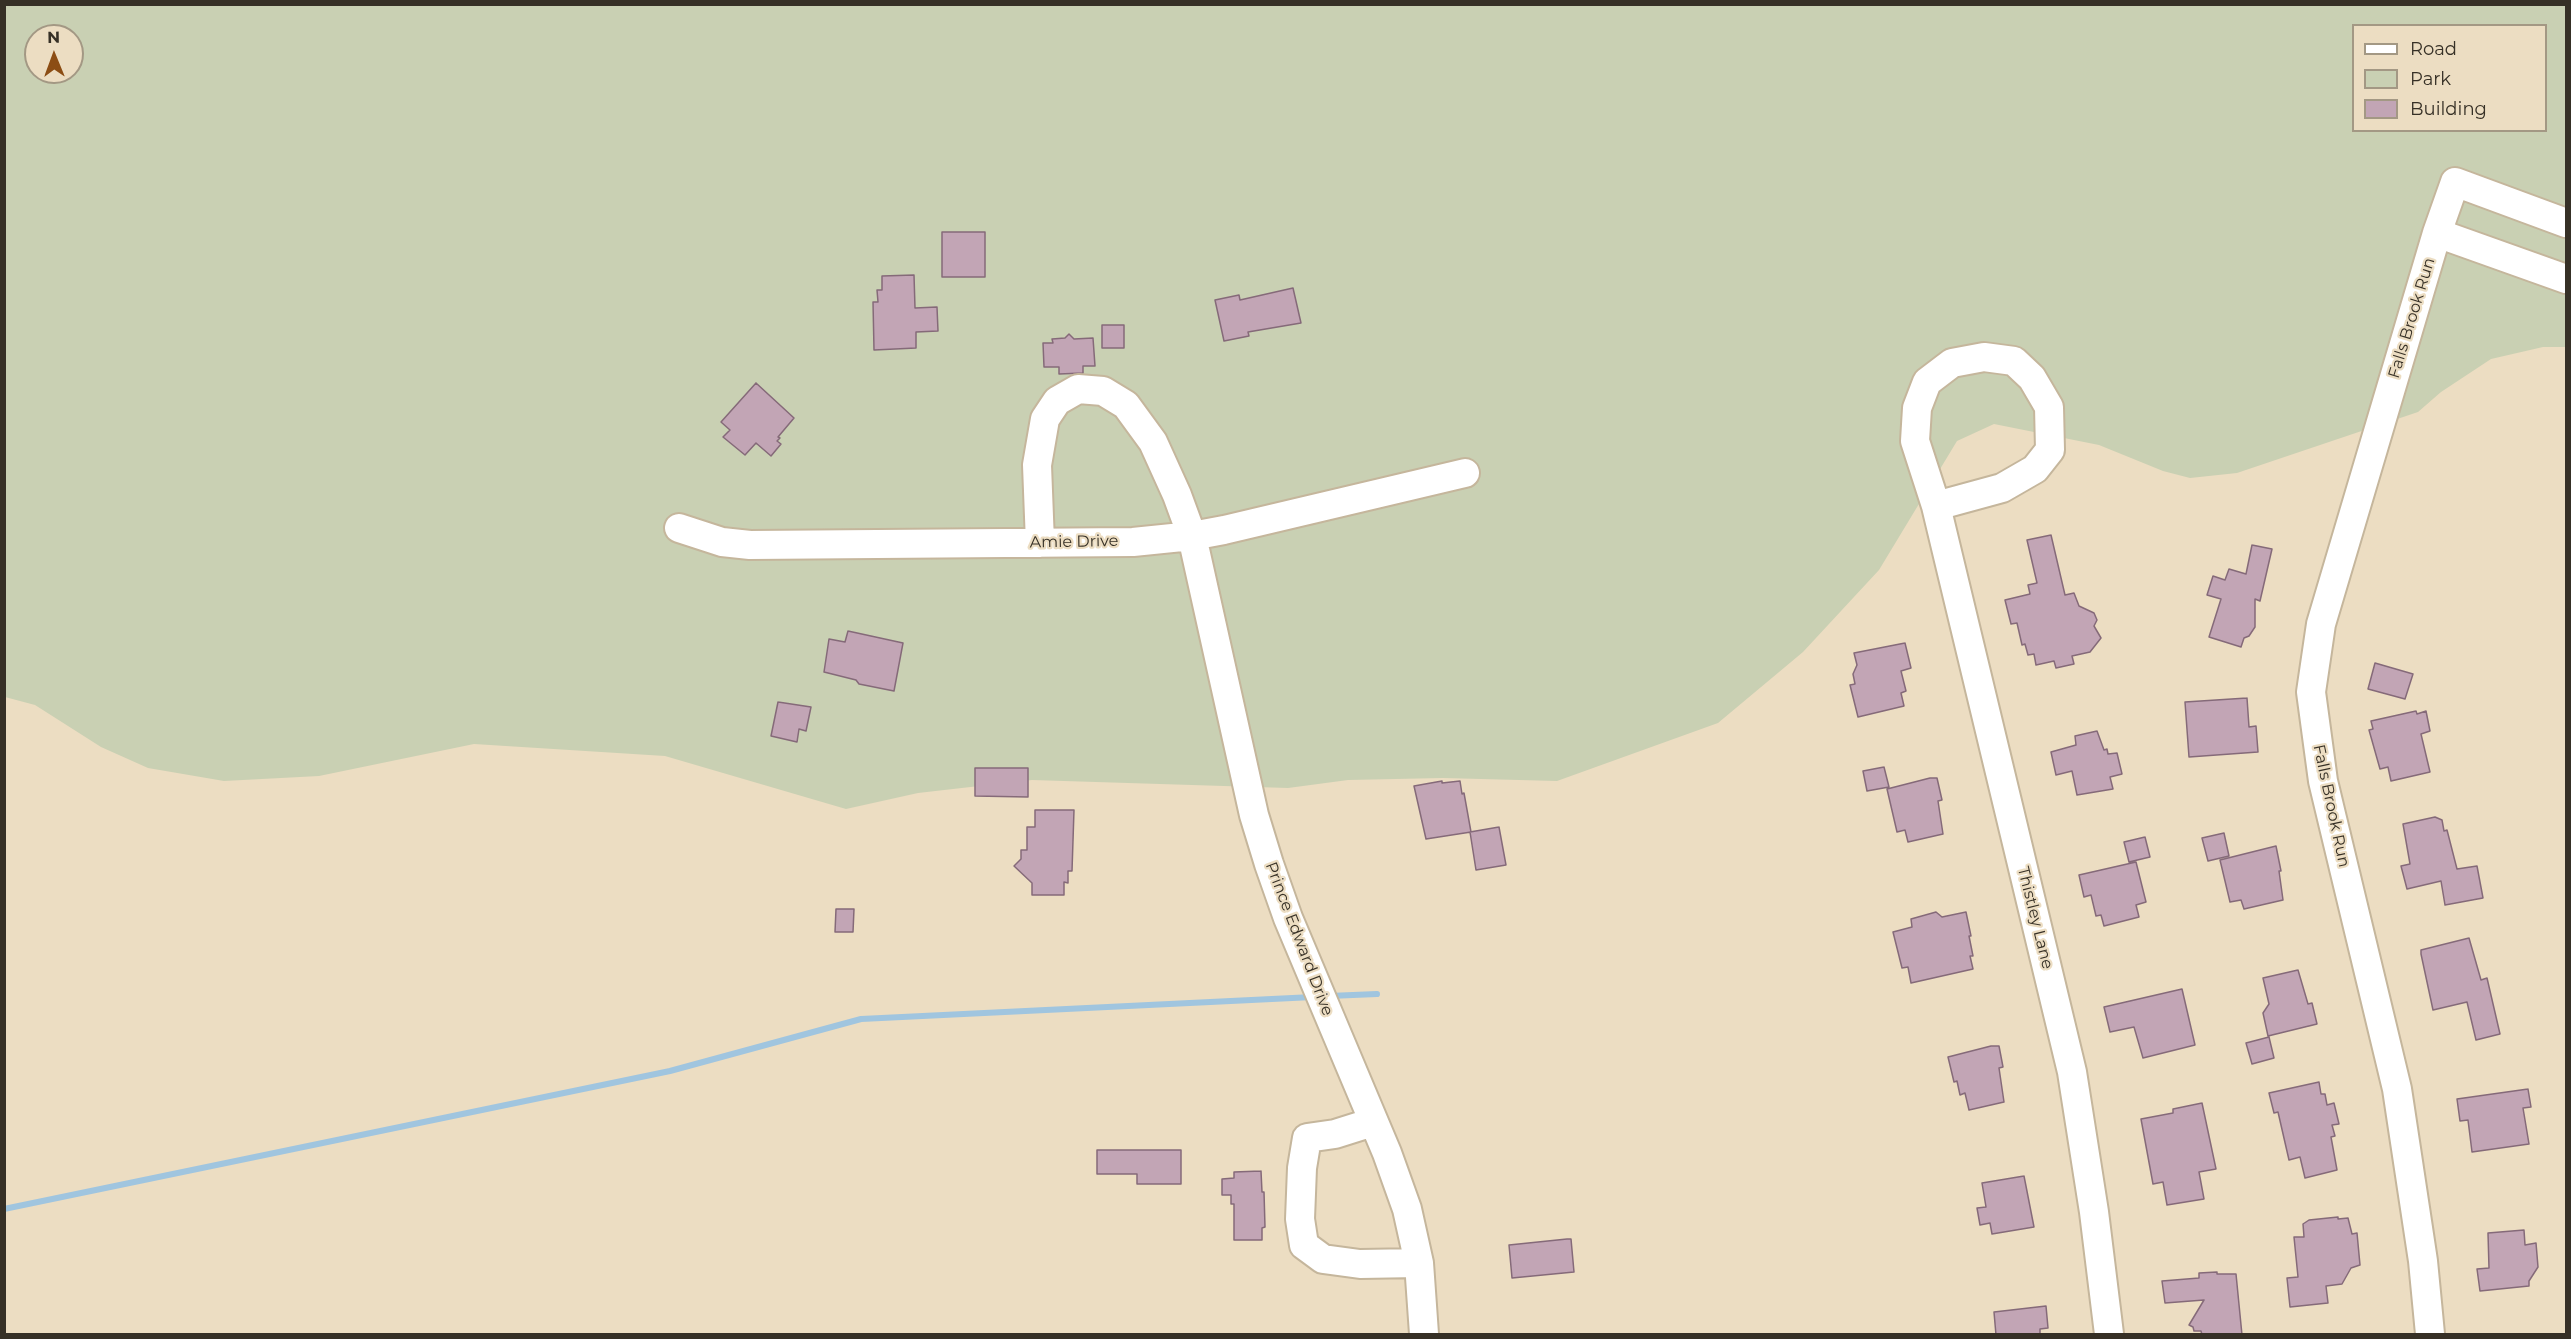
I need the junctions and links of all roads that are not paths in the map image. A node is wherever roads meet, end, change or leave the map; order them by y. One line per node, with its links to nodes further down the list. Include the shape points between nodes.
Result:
1 (2566, 223): 2 (street, Falls Brook Run, via 2455,182)
2 (2437, 233): 3 (street); 13 (street, Falls Brook Run, via 2321,624 2311,692 2323,781 2397,1089 2424,1261)
3 (2566, 279)
4 (1465, 473): 7 (street, Amie Drive)
5 (1936, 506): 5 (street, Thistley Lane, via 2002,488 2035,470 2050,450 2049,408 2032,378 2014,362 1984,357 1952,363 1927,382 1917,408 1915,441); 12 (street, Thistley Lane, via 2072,1072)
6 (679, 528): 8 (street, Amie Drive, via 722,542 750,545)
7 (1192, 536): 8 (street, Amie Drive, via 1132,542); 8 (street, Prince Edward Drive, via 1153,442 1126,405 1103,391 1078,389 1057,401 1045,419 1037,465); 9 (street, Prince Edward Drive, via 1254,815 1269,864)
8 (1040, 543)
9 (1373, 1122): 10 (street, Prince Edward Drive, via 1407,1209); 10 (street, via 1307,1138 1300,1219 1304,1245 1323,1259 1360,1264)
10 (1419, 1263): 11 (street, Prince Edward Drive)
11 (1424, 1335)
12 (2109, 1335)
13 (2430, 1335)

